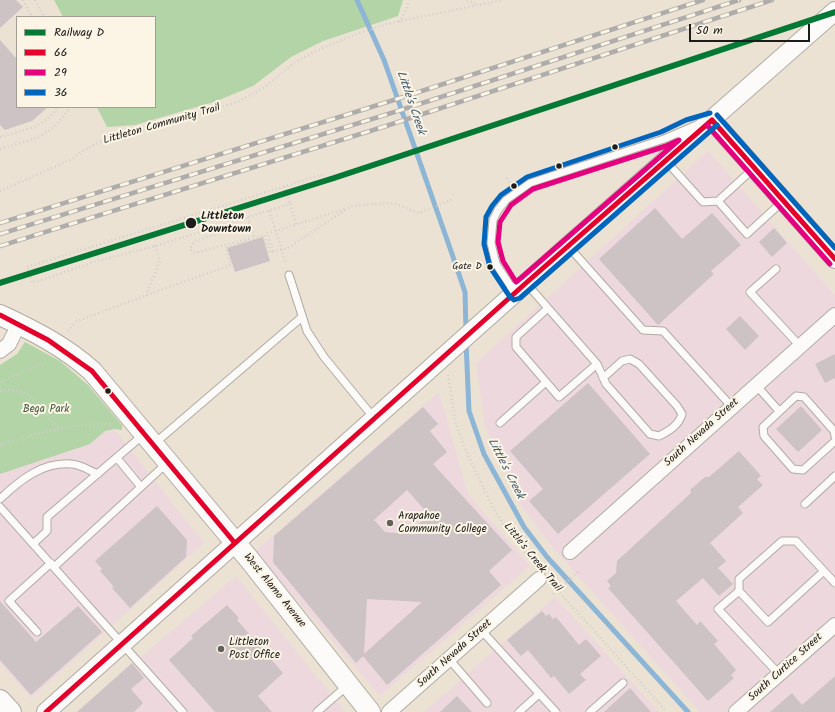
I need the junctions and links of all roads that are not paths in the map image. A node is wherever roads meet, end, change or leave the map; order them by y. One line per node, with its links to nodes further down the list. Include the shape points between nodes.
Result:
1 (835, 11): 2 (street)
2 (712, 120): 3 (street); 4 (street); 11 (lane, via 664,139 530,183 506,200 494,220 491,243 496,264)
3 (666, 161): 5 (lane, via 703,202); 7 (street)
4 (754, 168): 5 (lane); 6 (street)
5 (718, 201): 6 (lane, via 747,234)
6 (783, 201): 8 (street)
7 (568, 246): 11 (street); 23 (lane, via 643,330 663,331)
8 (835, 259)
9 (776, 269): 17 (lane, via 750,292)
10 (289, 275): 15 (lane)
11 (521, 288): 12 (lane); 25 (street)
12 (548, 308): 19 (lane); 21 (lane, via 516,337 516,347)
13 (0, 315): 16 (main road, West Alamo Avenue)
14 (835, 315): 17 (street, South Nevada Street)
15 (302, 317): 25 (lane, via 307,331 324,356); 28 (lane)
16 (19, 324): 18 (street, via 9,344); 28 (main road, West Alamo Avenue, via 47,338 81,361)
17 (800, 346): 22 (street, South Nevada Street)
18 (0, 352)
19 (597, 364): 20 (lane); 21 (lane, via 559,397)
20 (603, 378): 20 (lane, via 650,434 659,436 680,421 682,414 677,406 639,364 630,360 622,361)
21 (546, 382): 26 (lane)
22 (756, 385): 23 (street, South Nevada Street); 24 (lane)
23 (732, 407): 40 (street, South Nevada Street)
24 (780, 411): 27 (lane, via 796,396 804,397 834,431); 29 (lane, via 763,427 764,436 793,469 803,470)
25 (374, 418): 38 (street)
26 (500, 423)
27 (835, 436)
28 (149, 439): 30 (lane); 31 (main road, West Alamo Avenue)
29 (835, 441)
30 (116, 458): 32 (lane); 34 (lane)
31 (168, 462): 34 (lane); 38 (main road, West Alamo Avenue)
32 (98, 474): 35 (lane, via 73,464 50,465 21,480); 39 (lane, via 47,518 47,531)
33 (835, 476): 36 (lane)
34 (141, 487): 41 (lane)
35 (0, 499)
36 (805, 504)
37 (0, 507): 39 (lane)
38 (234, 542): 49 (street); 53 (main road, West Alamo Avenue)
39 (33, 544): 41 (lane)
40 (570, 552)
41 (52, 565): 48 (lane, via 9,601); 49 (lane)
42 (824, 572): 44 (lane); 45 (lane, via 768,622); 45 (lane, via 796,541 782,541 739,579)
43 (542, 576): 47 (street, South Nevada Street)
44 (835, 583)
45 (739, 591): 51 (lane, via 718,609)
46 (834, 626): 51 (street, South Curtice Street)
47 (482, 630): 50 (street, South Nevada Street); 54 (lane)
48 (37, 632)
49 (122, 644): 58 (street); 59 (lane)
50 (449, 659): 56 (lane); 62 (street, South Nevada Street)
51 (779, 674): 66 (street, South Curtice Street)
52 (623, 683): 65 (lane)
53 (348, 685): 60 (lane); 61 (main road, West Alamo Avenue)
54 (539, 694): 63 (lane); 64 (lane)
55 (0, 700): 57 (main road)
56 (488, 703)
57 (11, 712)
58 (46, 712)
59 (183, 712)
60 (317, 712)
61 (370, 712)
62 (389, 712)
63 (519, 712)
64 (556, 712)
65 (590, 712)
66 (736, 712)

